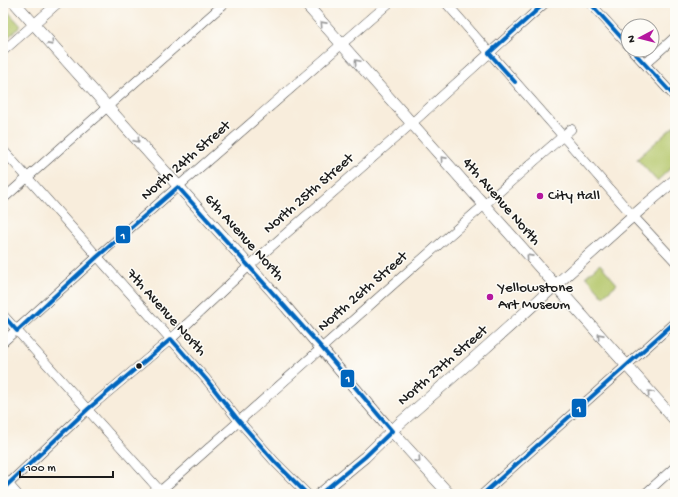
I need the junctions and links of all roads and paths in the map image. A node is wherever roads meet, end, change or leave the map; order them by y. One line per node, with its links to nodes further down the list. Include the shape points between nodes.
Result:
1 (15, 3): 9 (main road, 6th Avenue North)
2 (58, 3): 9 (street)
3 (225, 3): 18 (street)
4 (305, 3): 12 (main road, 4th Avenue North, one-way to 4)
5 (389, 3): 12 (street, North 24th Street)
6 (446, 3): 14 (street)
7 (545, 3): 14 (street, North 25th Street)
8 (590, 3): 10 (street)
9 (34, 24): 13 (street); 18 (main road, 6th Avenue North, one-way to 18)
10 (620, 36)
11 (675, 37): 16 (street)
12 (341, 44): 19 (main road, 4th Avenue North, one-way to 12); 25 (street, North 24th Street)
13 (3, 51)
14 (489, 53): 19 (street, North 25th Street); 21 (street)
15 (639, 58): 16 (street)
16 (645, 64): 17 (street)
17 (675, 96)
18 (108, 106): 23 (street); 25 (main road, 6th Avenue North, one-way to 25)
19 (411, 124): 27 (main road, 4th Avenue North, one-way to 19); 31 (street, North 25th Street)
20 (571, 129): 21 (street, North 26th Street)
21 (563, 137): 27 (street, North 26th Street); 28 (street)
22 (3, 150): 23 (street, 7th Avenue North)
23 (27, 178): 26 (street); 29 (street, 7th Avenue North)
24 (675, 180): 28 (main road, North 27th Street)
25 (178, 187): 29 (street, North 24th Street); 31 (main road, 6th Avenue North)
26 (3, 199)
27 (484, 206): 32 (main road, 4th Avenue North, one-way to 27); 38 (street, North 26th Street)
28 (633, 216): 30 (street); 32 (main road, North 27th Street)
29 (97, 257): 35 (street, North 24th Street); 36 (street, 7th Avenue North)
30 (675, 261)
31 (249, 266): 36 (street, North 25th Street); 38 (main road, 6th Avenue North)
32 (556, 286): 39 (main road, 4th Avenue North, one-way to 32); 43 (main road, North 27th Street)
33 (3, 315): 35 (street)
34 (675, 322): 39 (street)
35 (17, 330): 37 (street, North 24th Street); 40 (street)
36 (171, 339): 40 (street, North 25th Street); 42 (street, 7th Avenue North)
37 (3, 342)
38 (322, 348): 42 (street, North 26th Street); 43 (main road, 6th Avenue North)
39 (626, 365): 41 (main road, 4th Avenue North, one-way to 39); 51 (street)
40 (88, 409): 45 (street, North 25th Street); 46 (street)
41 (675, 420)
42 (239, 421): 46 (street, North 26th Street); 48 (street, 7th Avenue North)
43 (392, 431): 49 (main road, North 27th Street); 50 (main road, 6th Avenue North, one-way to 50)
44 (675, 467): 52 (street)
45 (5, 484): 47 (street)
46 (160, 493)
47 (17, 494)
48 (307, 494)
49 (320, 494)
50 (449, 494)
51 (483, 494)
52 (645, 494)

